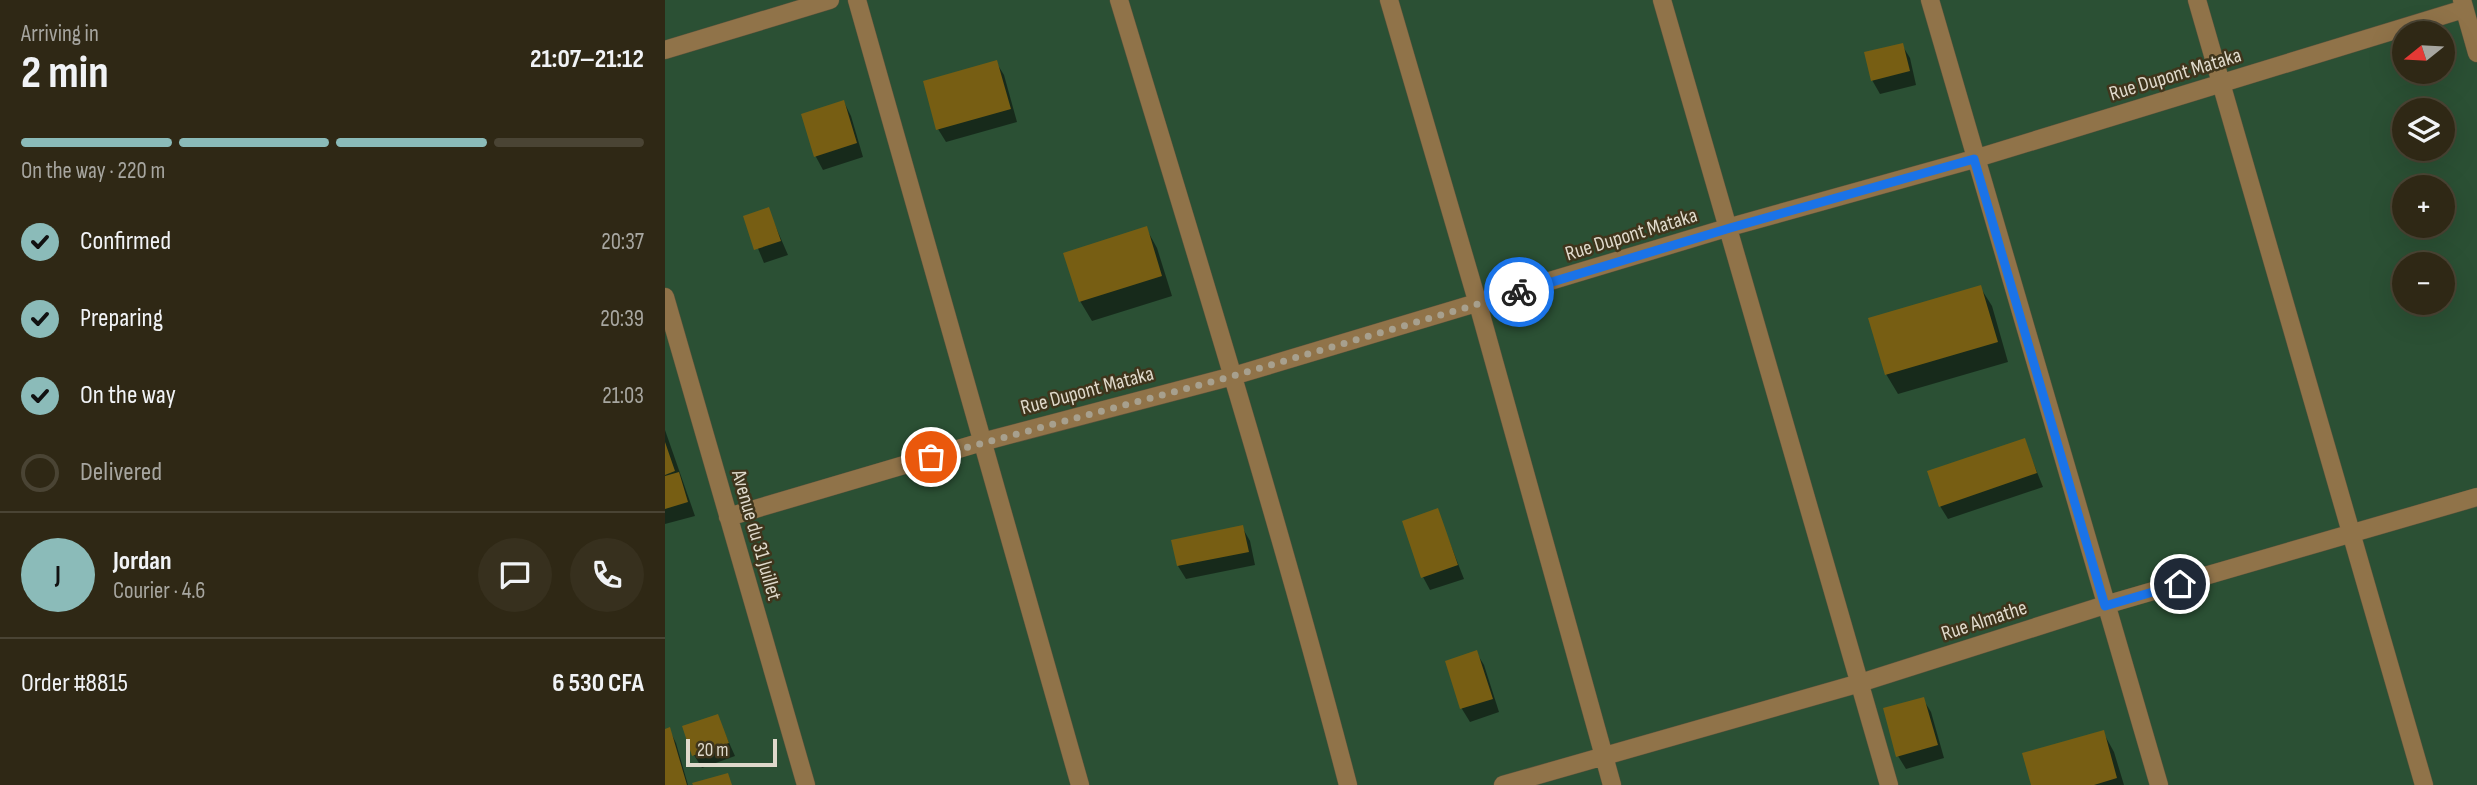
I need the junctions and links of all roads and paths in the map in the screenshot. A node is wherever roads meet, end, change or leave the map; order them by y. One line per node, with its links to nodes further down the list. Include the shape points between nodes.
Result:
1 (830, 0): 9 (street)
2 (857, 0): 17 (street)
3 (1119, 0): 16 (street)
4 (1389, 0): 15 (street)
5 (1662, 0): 13 (street)
6 (1930, 0): 12 (street)
7 (2197, 0): 11 (street)
8 (2463, 5): 10 (street); 11 (street, Rue Dupont Mataka)
9 (665, 50)
10 (2477, 52)
11 (2222, 84): 12 (street, Rue Dupont Mataka); 20 (street)
12 (1974, 159): 13 (street, Rue Dupont Mataka); 21 (street)
13 (1730, 228): 15 (street, Rue Dupont Mataka); 22 (street)
14 (665, 297): 19 (street, Avenue du 31 Juillet)
15 (1478, 304): 16 (street, Rue Dupont Mataka); 23 (street)
16 (1233, 376): 17 (street, Rue Dupont Mataka); 26 (street)
17 (982, 442): 19 (street, Rue Dupont Mataka); 25 (street)
18 (2477, 497): 20 (street, Rue Almathe)
19 (729, 517): 24 (street, Avenue du 31 Juillet)
20 (2354, 535): 21 (street, Rue Almathe); 31 (street)
21 (2105, 606): 22 (street, Rue Almathe); 30 (street)
22 (1860, 683): 23 (street, Rue Almathe); 29 (street)
23 (1603, 757): 27 (street, Rue Almathe); 28 (street)
24 (806, 785)
25 (1080, 785)
26 (1348, 785)
27 (1503, 785)
28 (1612, 785)
29 (1889, 785)
30 (2159, 785)
31 (2424, 785)

